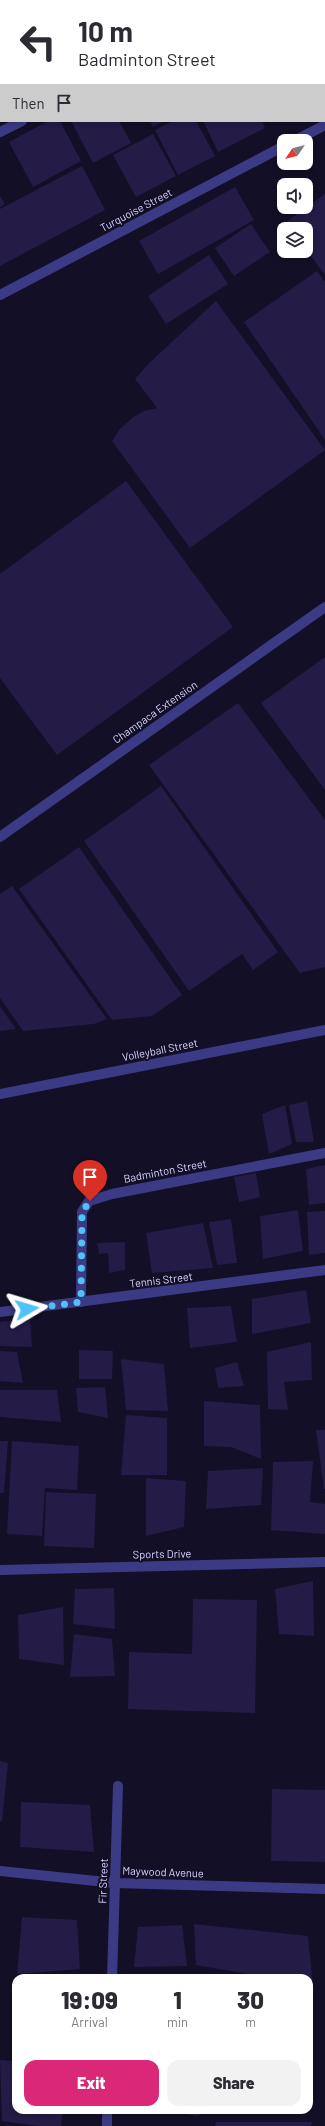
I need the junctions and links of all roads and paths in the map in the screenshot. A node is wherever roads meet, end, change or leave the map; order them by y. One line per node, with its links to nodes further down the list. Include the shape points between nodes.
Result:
1 (20, 122): 3 (street)
2 (325, 125): 4 (street)
3 (0, 132)
4 (308, 134)
5 (277, 150): 6 (street, Turquoise Street)
6 (0, 295)
7 (325, 606): 8 (street, Champaca Extension)
8 (0, 837)
9 (325, 1030): 10 (street, Volleyball Street)
10 (0, 1094)
11 (325, 1153): 13 (street, Badminton Street, via 112,1194 90,1201 82,1212)
12 (325, 1270): 13 (street, Tennis Street)
13 (81, 1302): 14 (street, Tennis Street)
14 (0, 1312)
15 (325, 1562): 16 (street, Sports Drive)
16 (0, 1570)
17 (118, 1786): 19 (street, Fir Street)
18 (0, 1871): 19 (street, Maywood Avenue)
19 (115, 1883): 20 (street, Maywood Avenue); 21 (street, Fir Street)
20 (325, 1889)
21 (112, 1974)
22 (107, 2114): 23 (street)
23 (107, 2126)

